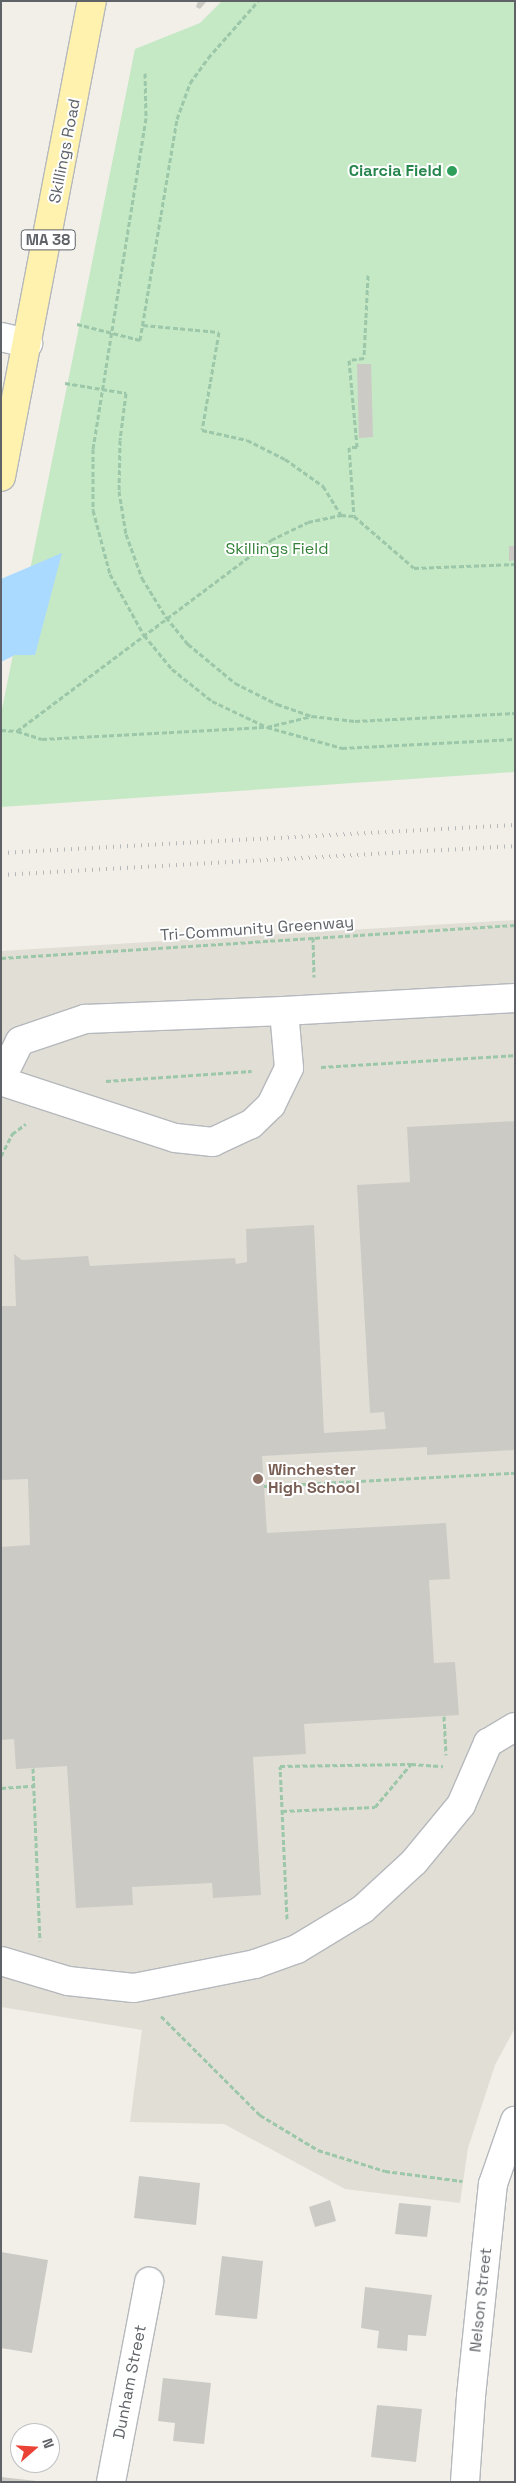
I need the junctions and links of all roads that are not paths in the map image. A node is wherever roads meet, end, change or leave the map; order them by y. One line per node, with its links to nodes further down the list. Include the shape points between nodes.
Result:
1 (92, 1): 3 (main road, Skillings Road / MA 38)
2 (1, 337): 3 (street)
3 (28, 343): 4 (main road, Skillings Road / MA 38)
4 (1, 477)
5 (515, 998): 6 (street)
6 (284, 1011): 7 (street, via 85,1019 20,1041); 7 (street, via 289,1068 271,1105 251,1124 213,1142 175,1138)
7 (1, 1080)
8 (515, 1727): 9 (street)
9 (488, 1743): 10 (street); 11 (street, via 461,1805 414,1862 363,1909 297,1949 255,1964 134,1988 68,1981)
10 (515, 1751)
11 (1, 1960)
12 (515, 2121): 15 (street, Nelson Street, via 493,2184)
13 (149, 2282): 14 (street, Dunham Street)
14 (112, 2482)
15 (465, 2482)

